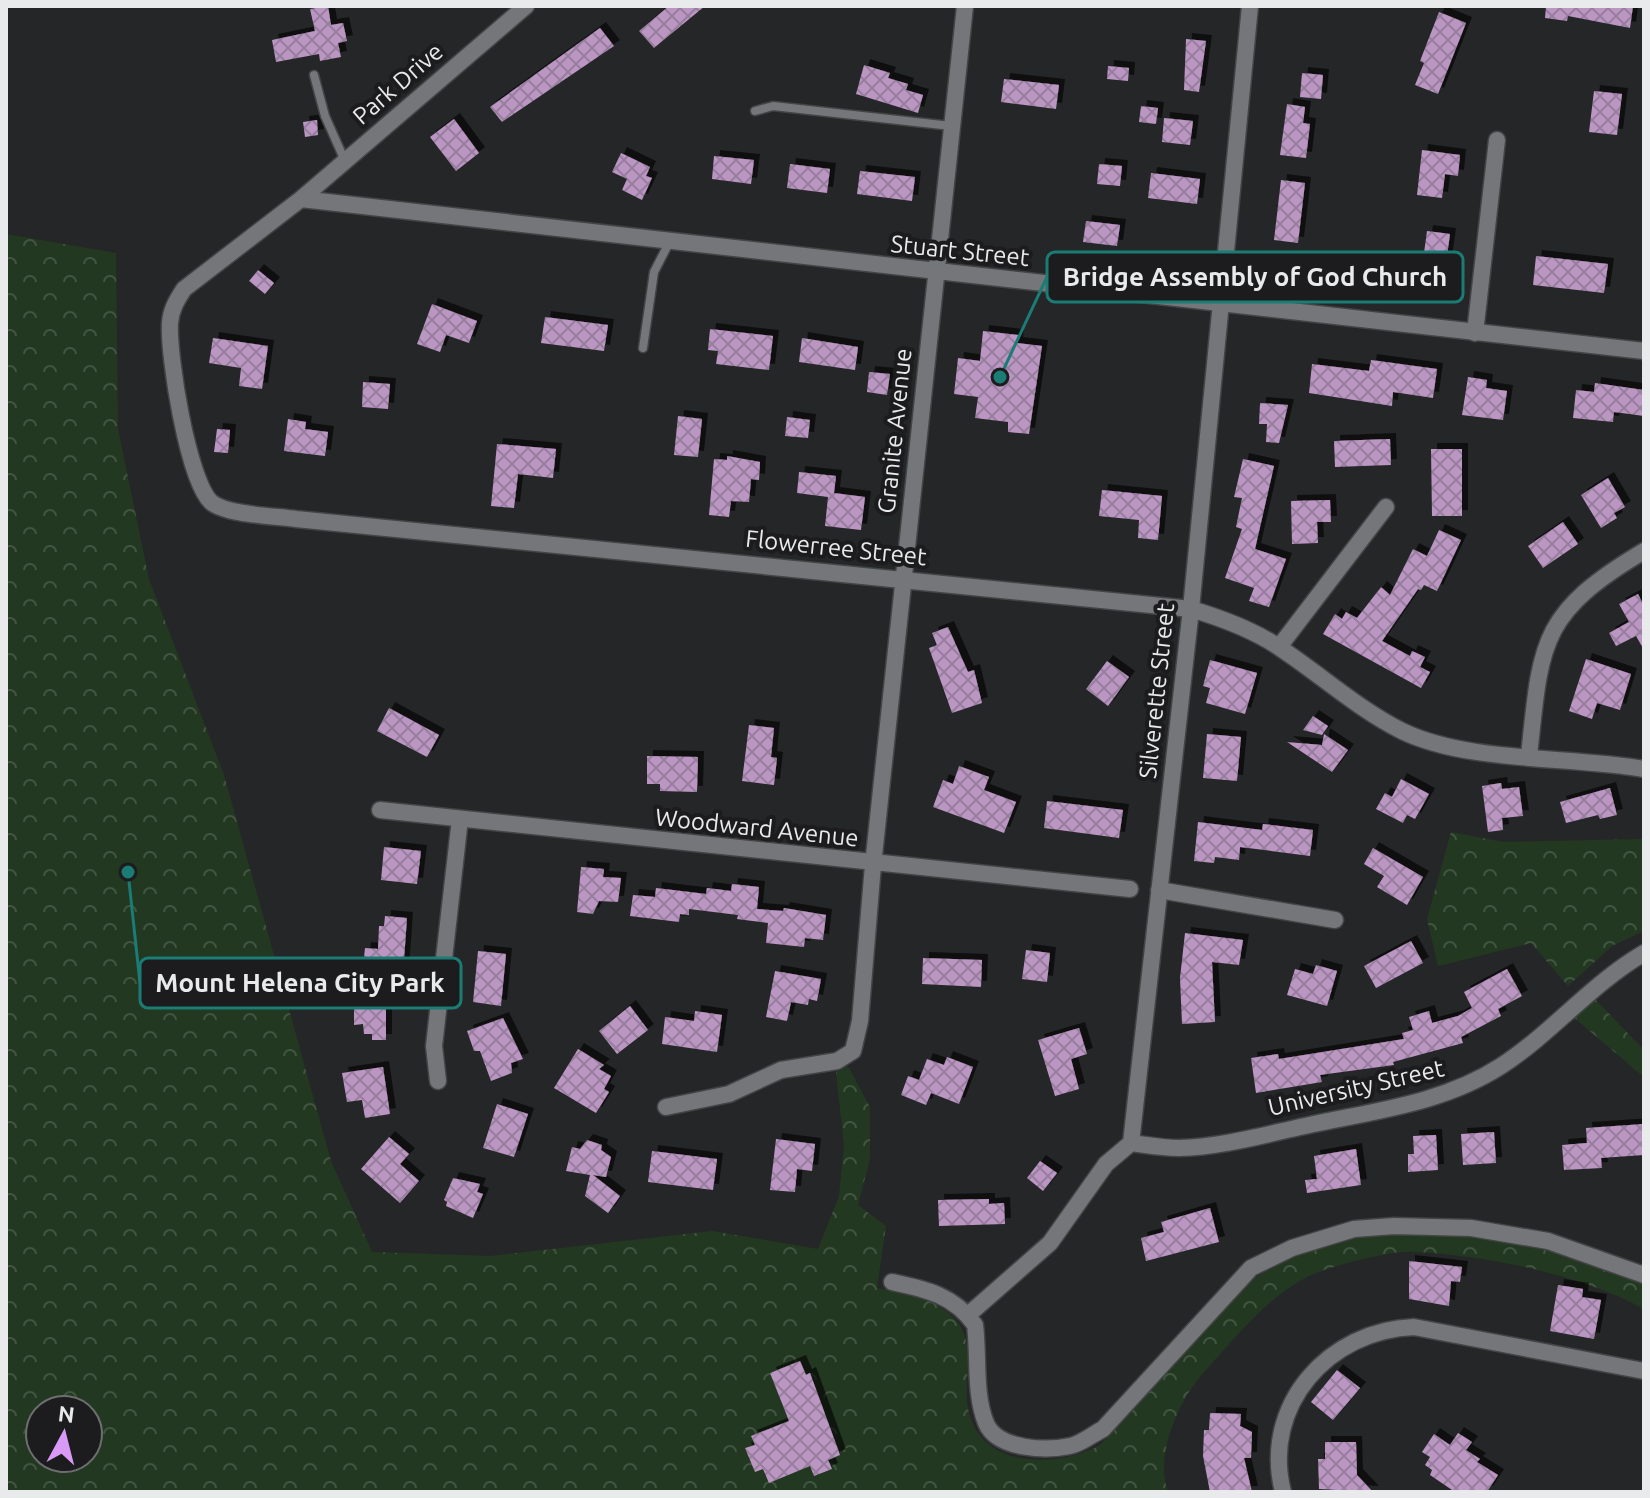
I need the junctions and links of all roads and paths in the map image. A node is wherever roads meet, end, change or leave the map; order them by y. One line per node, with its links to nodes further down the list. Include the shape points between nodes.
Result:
1 (526, 6): 8 (street, Park Drive)
2 (965, 6): 6 (street, Granite Avenue)
3 (1250, 6): 13 (street, Silverette Street)
4 (314, 75): 8 (lane)
5 (755, 111): 6 (lane, via 773,106)
6 (951, 126): 11 (street, Granite Avenue)
7 (1497, 140): 14 (street)
8 (345, 161): 9 (street, Park Drive)
9 (301, 199): 10 (street, Stuart Street); 12 (street, Park Drive)
10 (670, 241): 11 (street, Stuart Street); 15 (lane, via 654,272)
11 (935, 272): 13 (street, Stuart Street); 19 (street, Granite Avenue)
12 (184, 289): 19 (street, Flowerree Street, via 170,322 181,419 200,488 226,509)
13 (1220, 304): 14 (street, Stuart Street); 20 (street, Silverette Street)
14 (1475, 333): 16 (street, Stuart Street)
15 (643, 348)
16 (1644, 351)
17 (1386, 507): 21 (street)
18 (1644, 551): 22 (street, via 1585,589 1555,624 1539,667)
19 (905, 579): 20 (street, Flowerree Street); 26 (street, Granite Avenue)
20 (1191, 609): 21 (street, Flowerree Street); 28 (street, Silverette Street)
21 (1279, 647): 22 (street, Flowerree Street, via 1404,732 1457,748)
22 (1529, 756): 23 (street, Flowerree Street)
23 (1644, 769)
24 (380, 810): 25 (street, Woodward Avenue)
25 (460, 819): 26 (street, Woodward Avenue); 31 (street, via 434,1046)
26 (873, 865): 27 (street, Woodward Avenue); 32 (street, Granite Avenue, via 853,1051 837,1061 781,1070 729,1094)
27 (1130, 889)
28 (1159, 890): 29 (street); 33 (street, Silverette Street)
29 (1335, 920)
30 (1644, 953): 33 (street, University Street, via 1581,997 1504,1064 1435,1098 1220,1144 1177,1148)
31 (438, 1081)
32 (666, 1107)
33 (1131, 1143): 36 (street, via 1106,1164 1050,1243)
34 (1644, 1275): 36 (street, via 1548,1241 1471,1228 1354,1229 1292,1248 1251,1268 1103,1429 1073,1446 1034,1449 1007,1441 987,1426 975,1325)
35 (892, 1282): 36 (street, via 935,1290)
36 (968, 1315)
37 (1644, 1371): 38 (street, via 1414,1327 1378,1330 1327,1358 1293,1398 1279,1434)
38 (1283, 1492)

